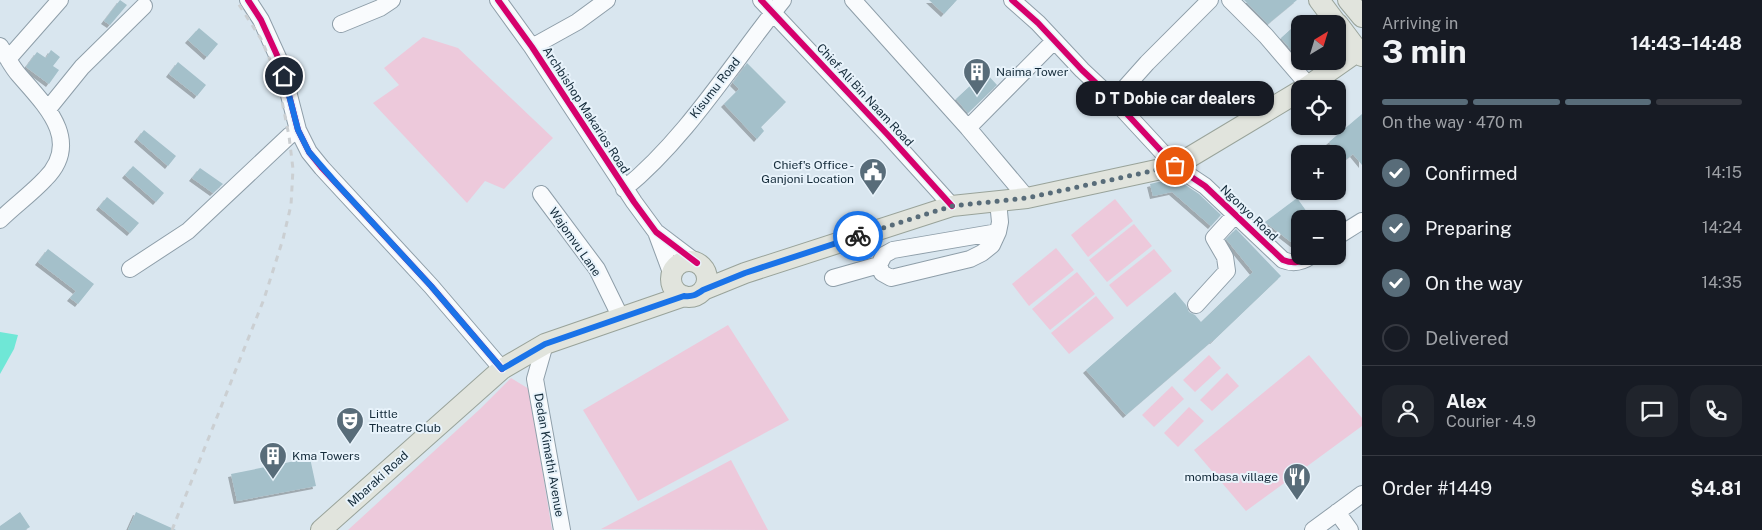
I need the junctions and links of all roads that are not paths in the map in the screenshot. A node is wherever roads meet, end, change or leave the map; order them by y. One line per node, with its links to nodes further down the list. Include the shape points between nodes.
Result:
1 (60, 0): 22 (street)
2 (248, 0): 29 (street, via 281,64)
3 (392, 0): 18 (street)
4 (498, 0): 21 (street, Archbishop Makarios Road)
5 (607, 0): 21 (street, via 578,22)
6 (761, 0): 15 (street, Chief Ali Bin Naam Road)
7 (783, 0): 15 (street, Kisumu Road)
8 (853, 0): 28 (street)
9 (1012, 0): 20 (street, Ngonyo Road)
10 (1210, 0): 26 (street, via 1147,62)
11 (1230, 0): 23 (street, via 1266,36)
12 (1319, 0): 19 (main road)
13 (1348, 0): 16 (main road)
14 (144, 6): 27 (street, via 82,67)
15 (773, 13): 32 (street, Kisumu Road); 35 (street, Chief Ali Bin Naam Road)
16 (1362, 17)
17 (1362, 22): 19 (main road)
18 (341, 24)
19 (1348, 38): 24 (main road)
20 (1054, 41): 26 (street, Ngonyo Road); 28 (street)
21 (532, 47): 32 (street, Archbishop Makarios Road)
22 (4, 53): 27 (street)
23 (1298, 80)
24 (1312, 80)
25 (1291, 97): 30 (main road)
26 (1114, 100): 30 (street, Ngonyo Road)
27 (48, 109): 37 (street, via 62,139 57,163 46,178)
28 (968, 128): 33 (street)
29 (298, 130): 44 (street, via 188,231); 50 (street, via 322,168)
30 (1175, 166): 33 (main road); 36 (street, Ngonyo Road, via 1205,186)
31 (541, 194): 48 (street, Wajomvu Lane)
32 (629, 196): 40 (street, Archbishop Makarios Road)
33 (1027, 198): 34 (main road)
34 (998, 201): 35 (main road); 41 (street)
35 (952, 206): 46 (main road, via 745,273)
36 (1235, 215): 42 (street, Ngonyo Road, via 1283,260); 47 (street, via 1214,238 1225,258 1227,271)
37 (0, 220)
38 (1362, 221): 39 (street)
39 (1346, 231)
40 (656, 232): 46 (street); 46 (street)
41 (998, 232): 43 (street, via 893,250 884,255); 43 (street, via 992,244 970,259 891,278 882,273)
42 (1291, 263)
43 (879, 264): 45 (street)
44 (130, 269)
45 (833, 278)
46 (689, 279): 48 (main road)
47 (1196, 305)
48 (628, 315): 49 (main road, Mbaraki Road)
49 (545, 344): 50 (main road, Mbaraki Road); 51 (street, Dedan Kimathi Avenue)
50 (506, 367): 51 (street, Dedan Kimathi Avenue, via 523,369); 54 (main road, Mbaraki Road)
51 (535, 379): 55 (street, Dedan Kimathi Avenue)
52 (1361, 497): 53 (street)
53 (1337, 512): 56 (street); 57 (street)
54 (321, 530)
55 (562, 530)
56 (1312, 530)
57 (1350, 530)

